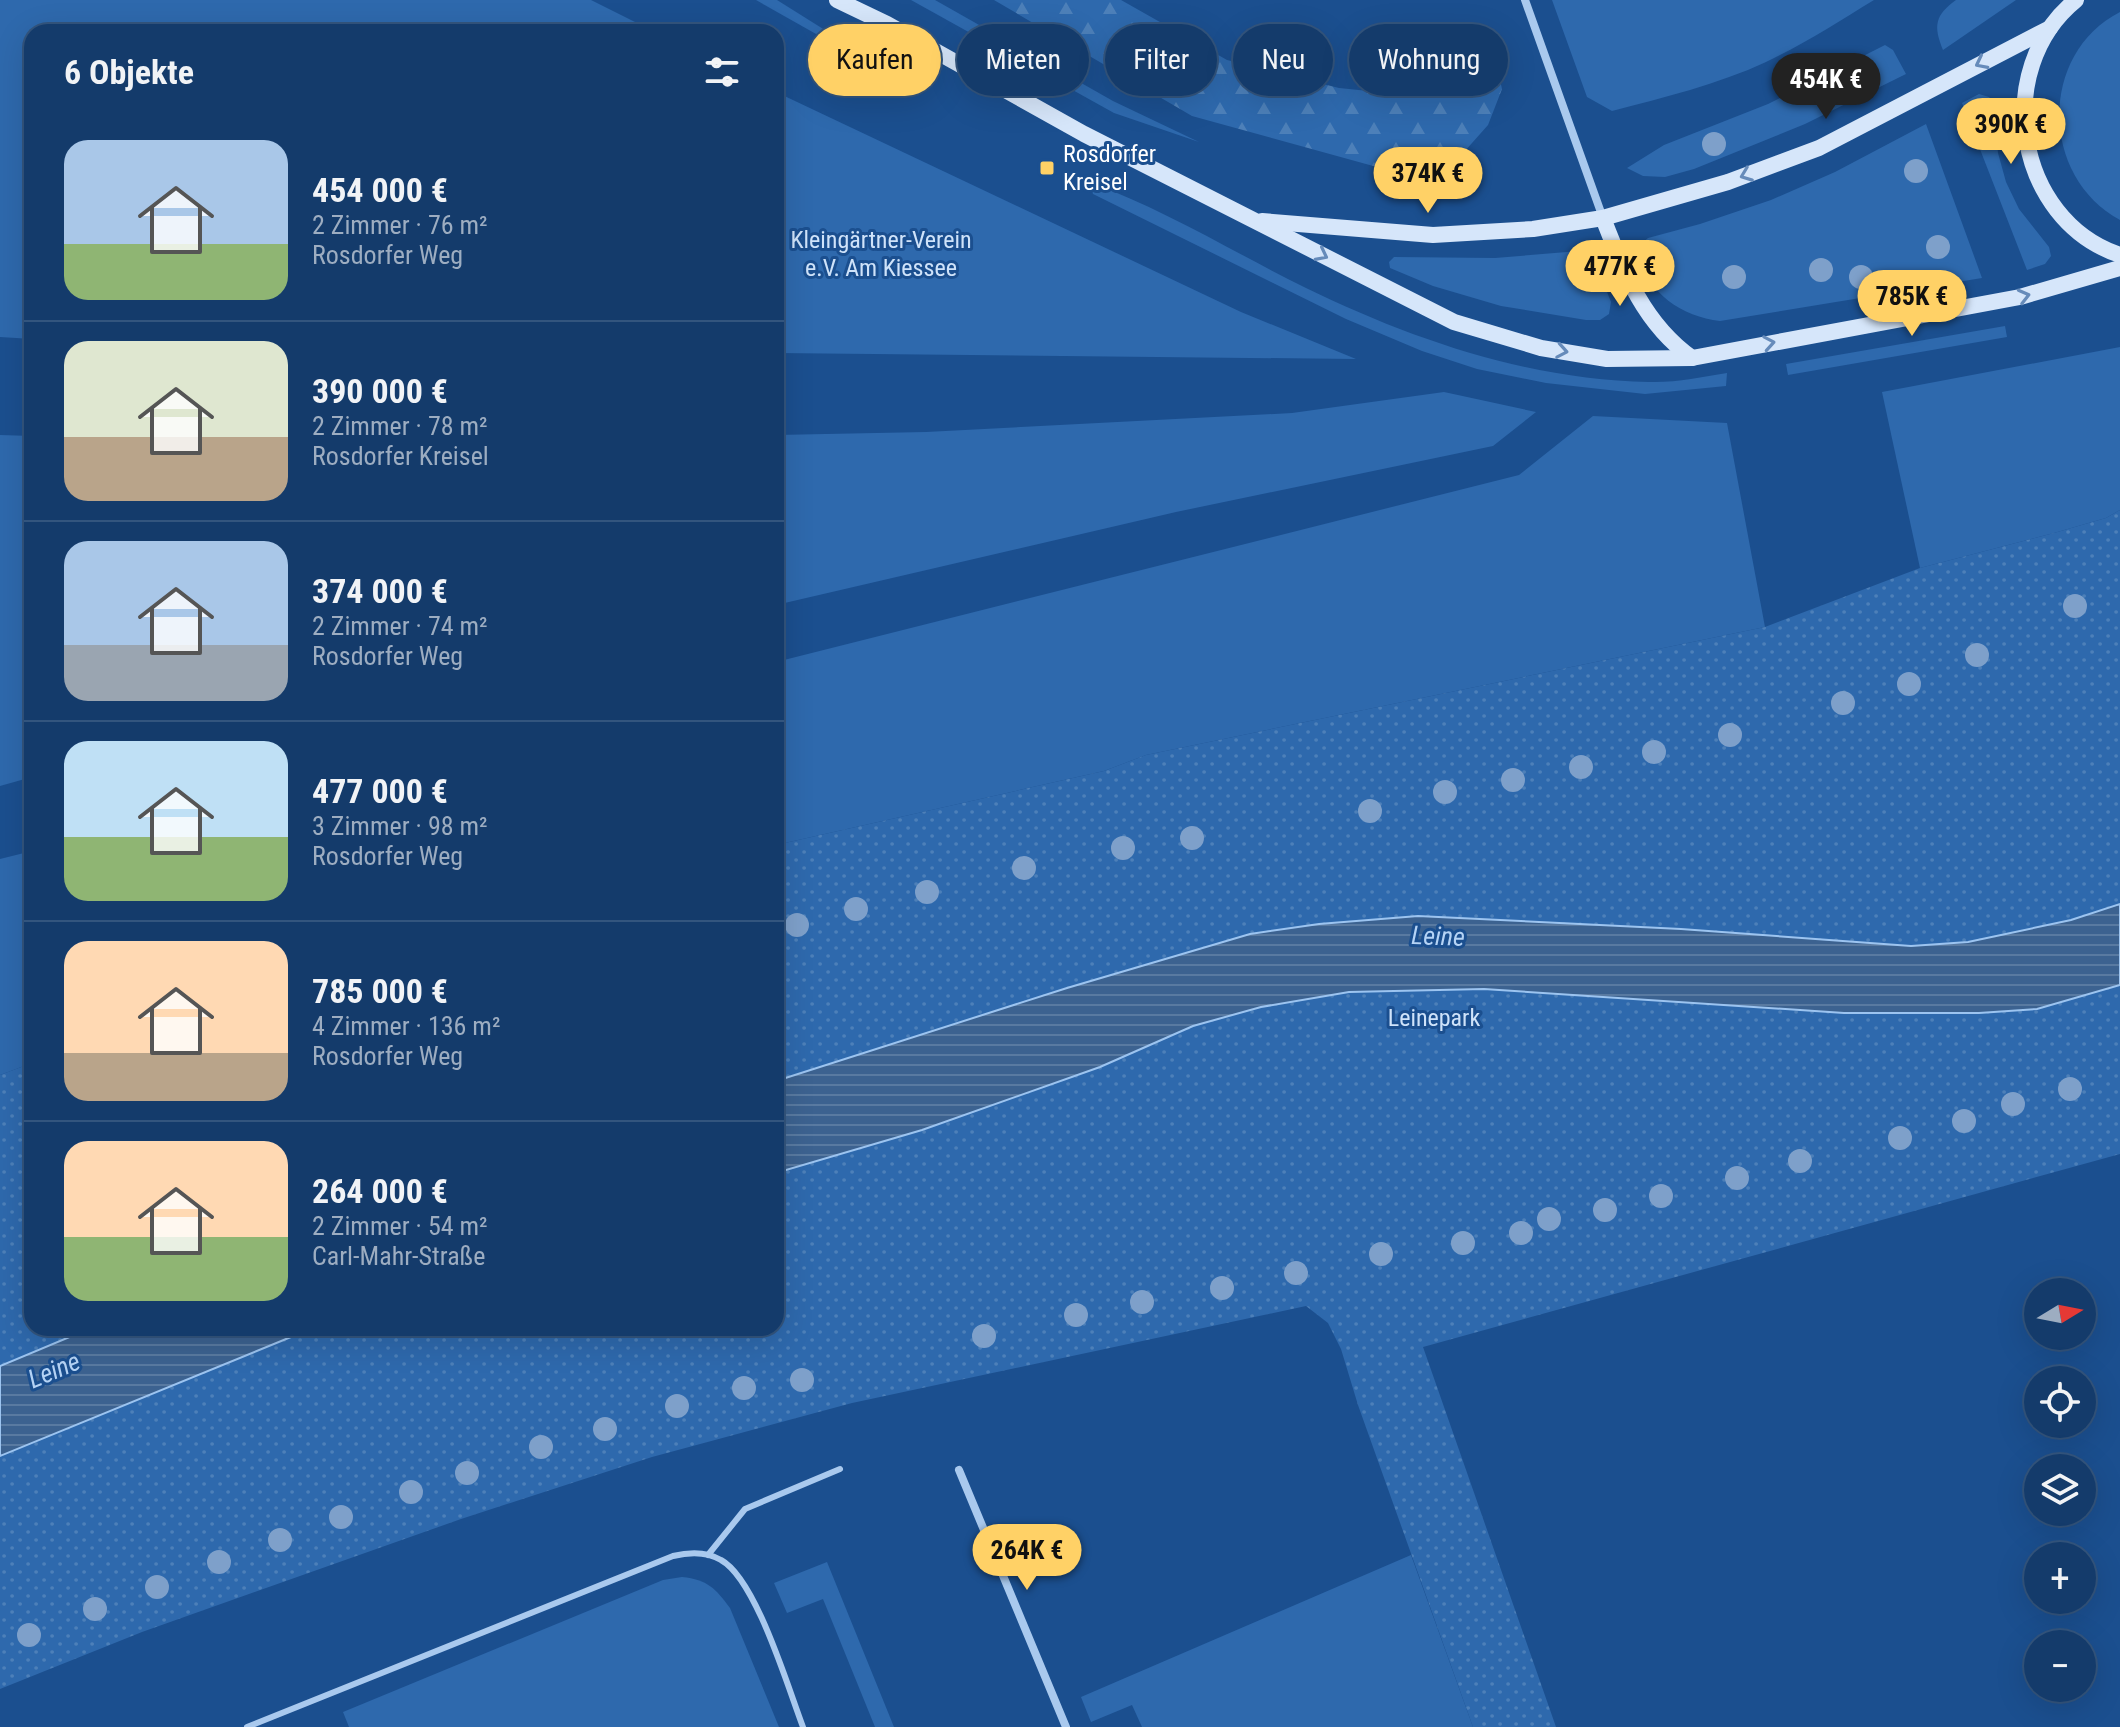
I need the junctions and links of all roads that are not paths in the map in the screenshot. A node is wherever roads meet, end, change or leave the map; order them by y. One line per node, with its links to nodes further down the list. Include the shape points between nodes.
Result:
1 (837, 0): 6 (main road)
2 (1525, 0): 5 (street)
3 (2076, 0): 4 (main road)
4 (2050, 28): 5 (main road, one-way to 5, via 1819,148 1728,182); 7 (main road, via 2036,54 2025,97 2025,141 2033,170 2065,219 2087,239)
5 (1603, 218): 6 (main road, via 1433,235); 9 (main road, via 1627,280 1650,317)
6 (1253, 220): 9 (main road, one-way to 9, via 1454,322 1541,348 1607,359)
7 (2120, 255)
8 (2120, 268): 9 (main road, one-way to 8, via 2020,297)
9 (1692, 358)
10 (840, 1469): 12 (lane, via 745,1509)
11 (959, 1470): 15 (street)
12 (708, 1555): 13 (lane, via 673,1556); 14 (lane, via 732,1568 755,1604)
13 (247, 1727)
14 (803, 1727)
15 (1066, 1727)

